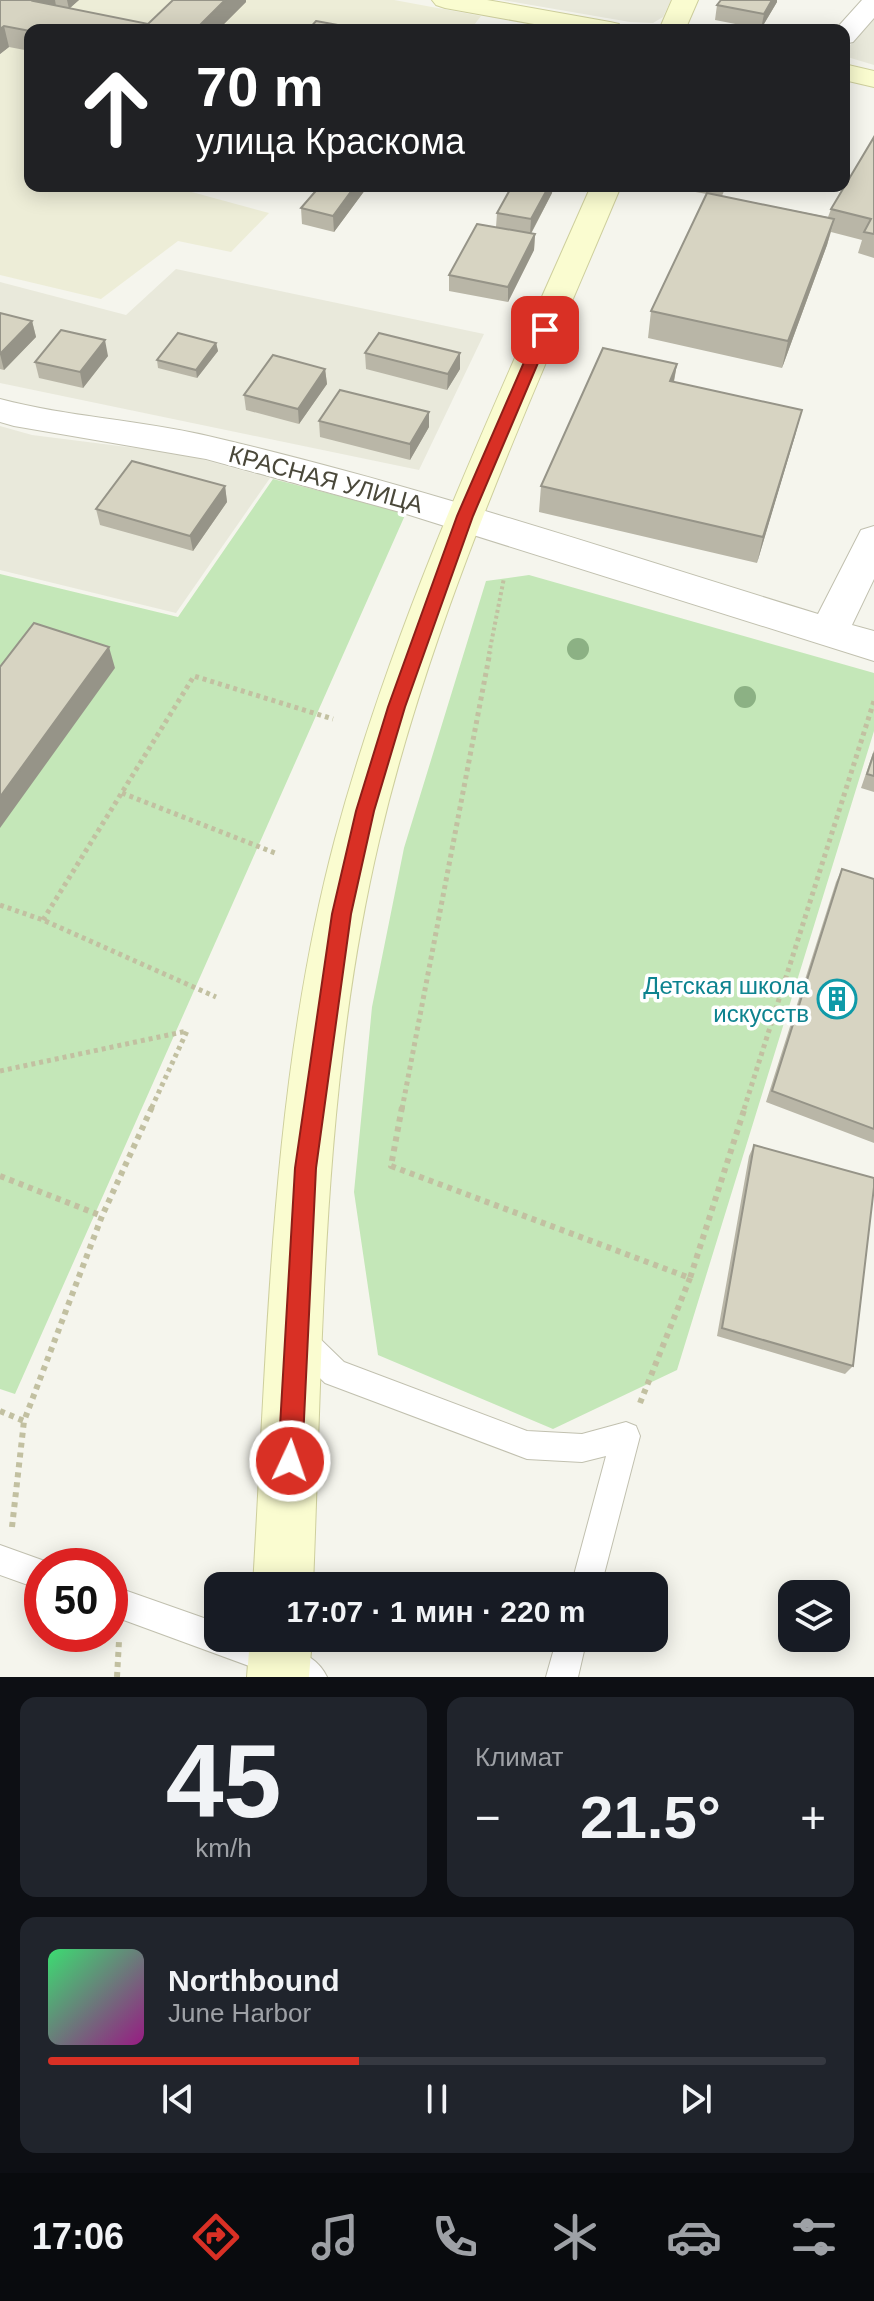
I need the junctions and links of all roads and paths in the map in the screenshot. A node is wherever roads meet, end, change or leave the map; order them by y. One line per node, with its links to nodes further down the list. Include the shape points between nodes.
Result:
1 (445, 0): 4 (main road)
2 (685, 0): 5 (main road)
3 (874, 2): 6 (street)
4 (577, 24)
5 (675, 24)
6 (850, 29)
7 (850, 73): 8 (main road)
8 (874, 79)
9 (603, 192): 11 (main road)
10 (0, 410): 11 (street, КРАСНАЯ УЛИЦА, via 206,447)
11 (465, 516): 14 (street, КРАСНАЯ УЛИЦА); 27 (main road, via 396,707 365,811 336,940 305,1168)
12 (874, 539): 14 (street)
13 (504, 578): 26 (path, via 391,1166)
14 (829, 632): 15 (street, КРАСНАЯ УЛИЦА)
15 (874, 646)
16 (874, 701): 26 (path)
17 (333, 719): 18 (path, via 194,676)
18 (122, 793): 19 (path); 21 (path)
19 (275, 853)
20 (0, 905): 21 (path)
21 (43, 920): 22 (path)
22 (216, 997)
23 (0, 1071): 25 (path, via 187,1031)
24 (0, 1176): 25 (path)
25 (102, 1216): 29 (path)
26 (690, 1278): 30 (path)
27 (297, 1336): 30 (lane, via 335,1373 527,1445 582,1448); 33 (main road)
28 (0, 1411): 29 (path)
29 (24, 1421): 31 (path)
30 (626, 1436): 34 (lane)
31 (4, 1561): 32 (lane)
32 (24, 1568)
33 (284, 1572)
34 (590, 1572)
35 (128, 1606): 37 (lane)
36 (568, 1652): 38 (lane)
37 (287, 1663)
38 (562, 1677)

